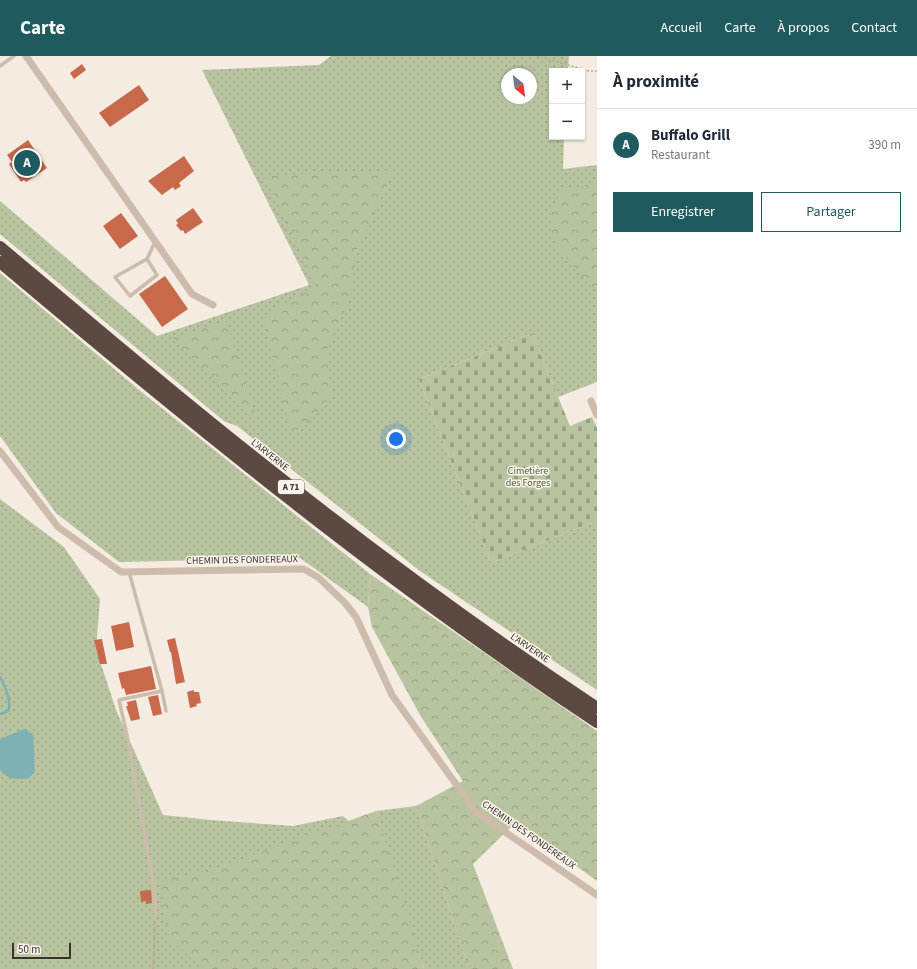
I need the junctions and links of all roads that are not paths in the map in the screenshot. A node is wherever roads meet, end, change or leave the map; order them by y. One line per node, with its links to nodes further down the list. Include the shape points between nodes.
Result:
1 (14, 56): 3 (lane)
2 (26, 56): 4 (street)
3 (0, 66)
4 (156, 241): 6 (lane); 8 (street, via 192,294)
5 (0, 247): 14 (highway, L'ARVERNE / A 71, via 313,504 452,608)
6 (147, 259): 6 (lane, via 115,277 130,296 157,275)
7 (0, 262): 16 (highway, A 71, via 244,464 367,559 497,654)
8 (213, 305)
9 (591, 401): 10 (street)
10 (597, 415)
11 (0, 451): 12 (street, CHEMIN DES FONDEREAUX, via 58,527 121,572)
12 (129, 572): 13 (lane); 17 (street, CHEMIN DES FONDEREAUX, via 304,569 319,578 356,617 392,695 476,812)
13 (162, 691): 15 (lane); 18 (lane, via 119,700 154,888)
14 (597, 708)
15 (166, 711)
16 (597, 722)
17 (597, 895)
18 (156, 915)

